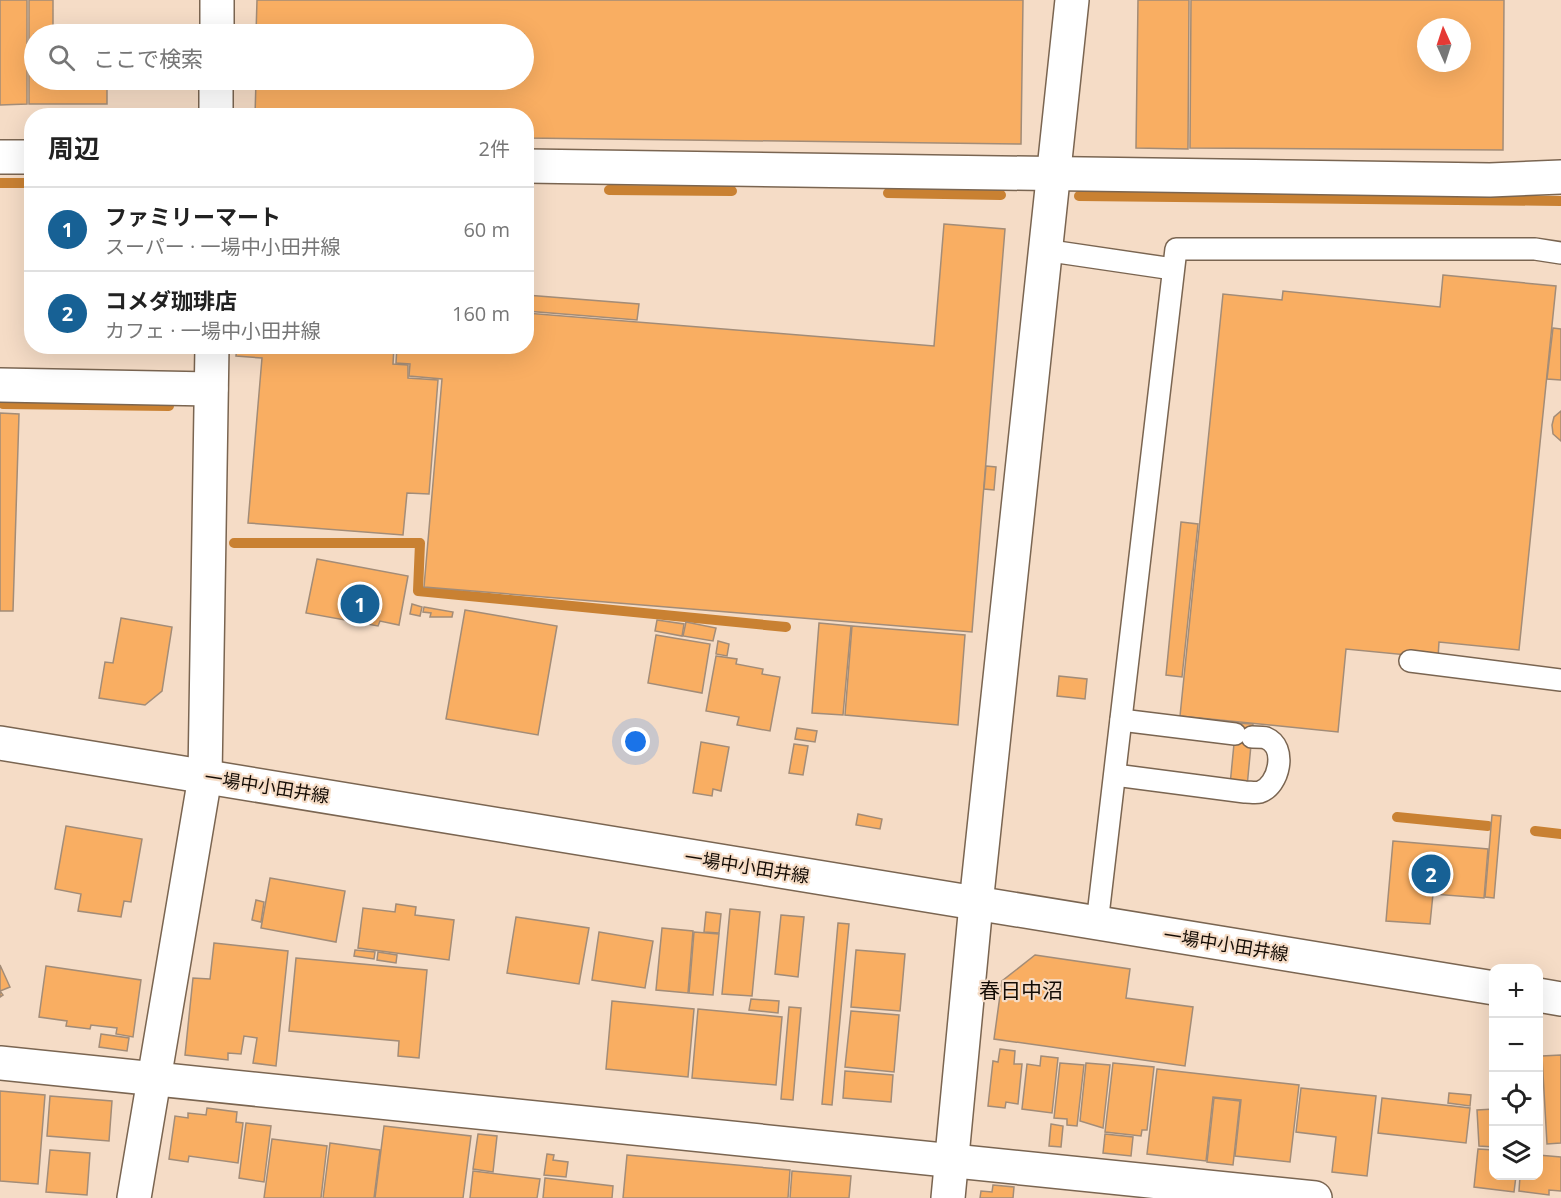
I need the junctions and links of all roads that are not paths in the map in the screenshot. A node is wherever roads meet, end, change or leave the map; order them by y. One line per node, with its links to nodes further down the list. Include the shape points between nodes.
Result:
1 (217, 0): 3 (street)
2 (1072, 0): 9 (street)
3 (217, 24)
4 (216, 90): 5 (street)
5 (216, 108)
6 (0, 157): 7 (street)
7 (24, 157)
8 (534, 166): 9 (street)
9 (1053, 172): 10 (street, via 1490,180); 11 (street)
10 (1561, 177)
11 (1044, 250): 13 (lane); 23 (street)
12 (1561, 253): 13 (lane, via 1535,249 1176,249)
13 (1173, 269): 19 (lane)
14 (212, 354): 16 (street)
15 (0, 385): 16 (street)
16 (211, 389): 22 (street)
17 (1410, 661): 18 (lane)
18 (1561, 680)
19 (1121, 720): 21 (lane); 21 (lane, via 1267,738 1276,747 1278,771 1261,792)
20 (0, 743): 22 (street, 一場中小田井線)
21 (1115, 775): 24 (lane)
22 (204, 777): 23 (street, 一場中小田井線); 29 (street)
23 (976, 904): 24 (street, 一場中小田井線); 30 (street)
24 (1098, 924): 25 (street, 一場中小田井線)
25 (1489, 987)
26 (1543, 996): 27 (street)
27 (1561, 999)
28 (0, 1063): 29 (street)
29 (153, 1079): 30 (street); 31 (street)
30 (951, 1161): 32 (street); 33 (street)
31 (134, 1198)
32 (948, 1198)
33 (1315, 1198)

